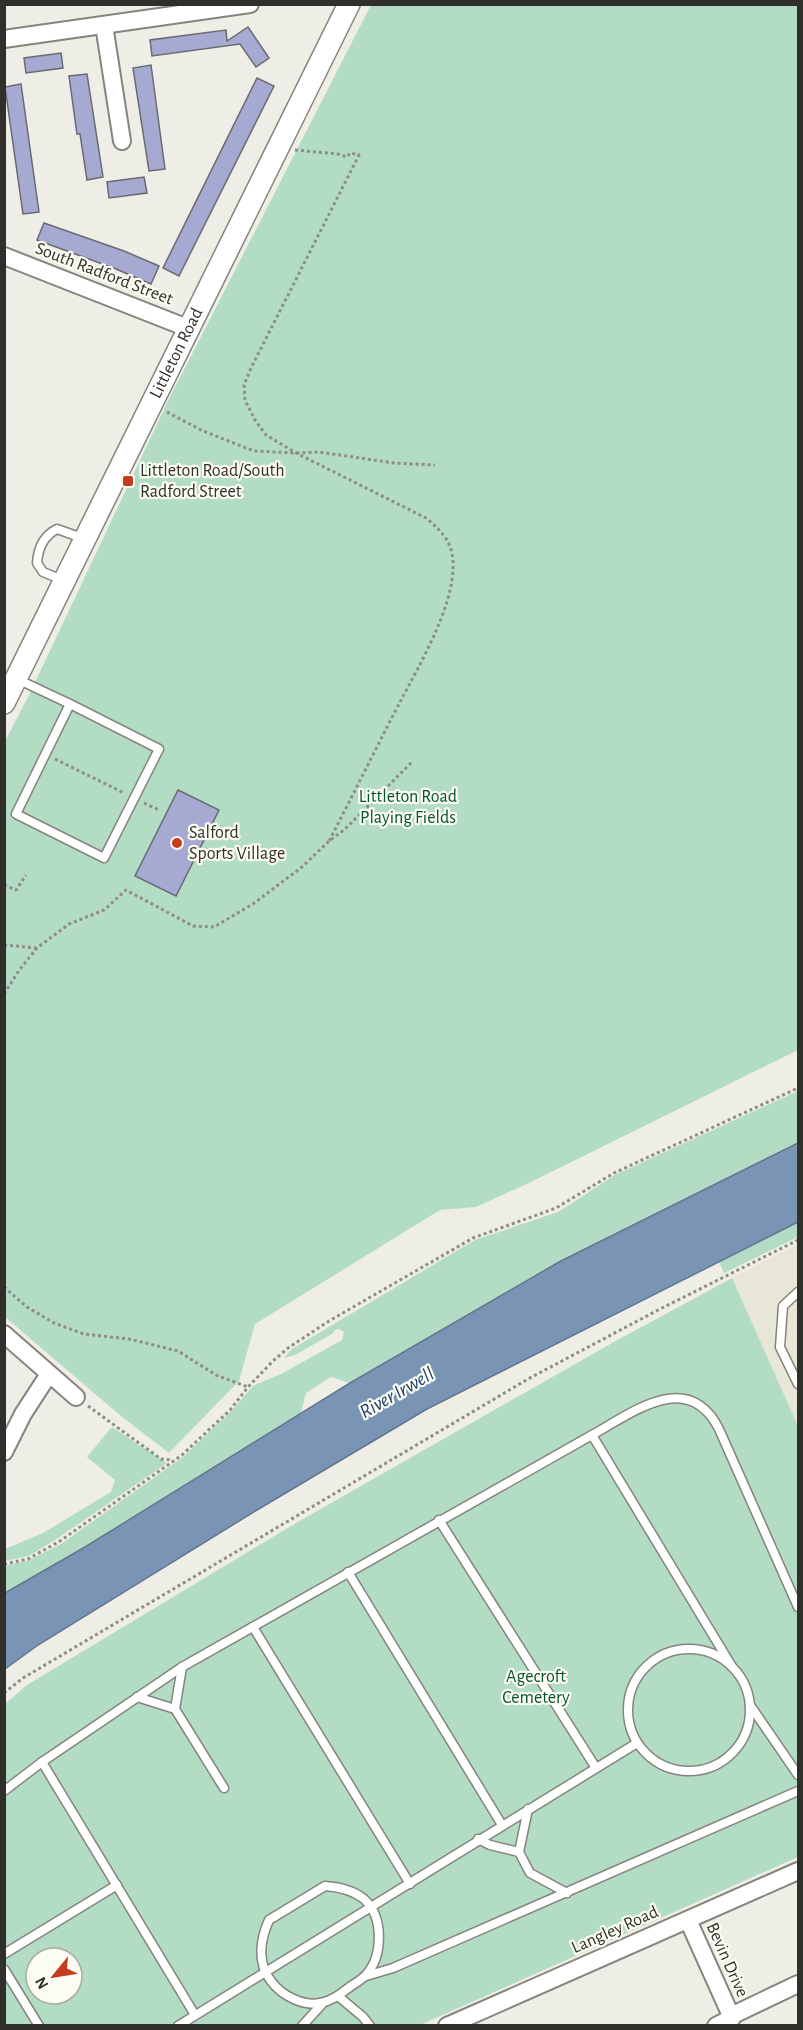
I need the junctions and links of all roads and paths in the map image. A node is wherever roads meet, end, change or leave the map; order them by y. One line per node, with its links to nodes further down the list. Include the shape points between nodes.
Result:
1 (250, 4): 3 (street)
2 (349, 4): 6 (street, Littleton Road)
3 (104, 25): 4 (street); 5 (street)
4 (4, 39)
5 (122, 141)
6 (279, 148): 8 (street, Littleton Road); 10 (path, via 347,157 350,153 359,155 244,385 245,400 266,435)
7 (4, 256): 8 (street, South Radford Street)
8 (190, 328): 9 (street, Littleton Road)
9 (153, 403): 10 (path, via 203,431 254,451); 12 (street, Littleton Road)
10 (296, 453): 11 (path); 21 (path, via 426,518 448,538 453,568 448,600 427,649)
11 (435, 465)
12 (86, 539): 13 (street, Littleton Road); 13 (lane, via 57,529 41,546 37,563 44,572)
13 (65, 581): 14 (street, Littleton Road)
14 (16, 678): 15 (street, Littleton Road); 16 (lane)
15 (4, 703)
16 (70, 704): 17 (lane); 19 (lane, via 159,748)
17 (45, 754): 19 (path); 19 (lane, via 16,814 104,858)
18 (413, 761): 21 (path)
19 (134, 798): 20 (path)
20 (159, 810)
21 (329, 841): 25 (path, via 261,898 214,927 193,926 126,890 104,910 69,924)
22 (26, 875): 23 (path, via 16,890)
23 (4, 885)
24 (4, 945): 25 (path)
25 (37, 948): 26 (path)
26 (4, 994)
27 (798, 1088): 34 (path, via 614,1173 556,1208 473,1238 288,1348)
28 (798, 1240): 46 (path, via 528,1379 23,1678)
29 (4, 1287): 34 (path, via 54,1323 84,1334 129,1339 178,1351 216,1375)
30 (798, 1292): 33 (lane, via 783,1306 780,1347)
31 (4, 1334): 32 (street)
32 (49, 1374): 35 (street); 37 (street)
33 (798, 1384)
34 (248, 1387): 38 (path, via 230,1410)
35 (76, 1397): 38 (path, via 161,1459)
36 (592, 1435): 39 (lane); 42 (lane, via 660,1399 686,1400 703,1408 719,1429); 44 (lane)
37 (4, 1452)
38 (174, 1460): 40 (path, via 60,1541 28,1559)
39 (439, 1520): 41 (lane); 52 (lane)
40 (4, 1564)
41 (348, 1572): 43 (lane); 58 (lane)
42 (798, 1607)
43 (253, 1628): 45 (lane); 62 (lane)
44 (731, 1665): 48 (lane, via 744,1683); 50 (lane, via 710,1652 691,1648 672,1650 650,1662 634,1682 628,1700 628,1719)
45 (182, 1667): 47 (lane); 49 (lane)
46 (4, 1693)
47 (137, 1697): 49 (lane); 51 (lane)
48 (750, 1705): 50 (lane, via 748,1727 738,1747 711,1767 687,1771 664,1766); 53 (lane)
49 (175, 1709): 54 (lane)
50 (637, 1743): 52 (lane)
51 (42, 1762): 55 (lane); 63 (lane)
52 (596, 1768): 57 (lane)
53 (798, 1775)
54 (224, 1788)
55 (4, 1791)
56 (798, 1791): 64 (lane)
57 (528, 1809): 58 (lane); 60 (lane)
58 (502, 1825): 59 (lane)
59 (478, 1839): 60 (lane); 62 (lane)
60 (519, 1852): 64 (lane, via 530,1873)
61 (798, 1871): 66 (street, Langley Road)
62 (410, 1884): 65 (lane)
63 (117, 1885): 67 (lane); 74 (lane)
64 (567, 1893): 70 (lane)
65 (372, 1908): 69 (lane); 69 (lane, via 348,1890 325,1887 269,1920 261,1952); 70 (lane, via 378,1927 378,1947)
66 (688, 1920): 75 (street, Bevin Drive); 80 (street, Langley Road)
67 (4, 1954)
68 (4, 1969): 76 (lane)
69 (266, 1973): 73 (lane, via 286,1995); 74 (lane)
70 (366, 1976): 72 (lane)
71 (798, 1984): 75 (street, Bevin Drive)
72 (338, 1996): 73 (lane); 79 (lane)
73 (323, 2003): 78 (lane)
74 (195, 2015): 77 (lane)
75 (731, 2016): 81 (street, Bevin Drive)
76 (39, 2025)
77 (178, 2025)
78 (302, 2025)
79 (370, 2025)
80 (447, 2025)
81 (716, 2025)

